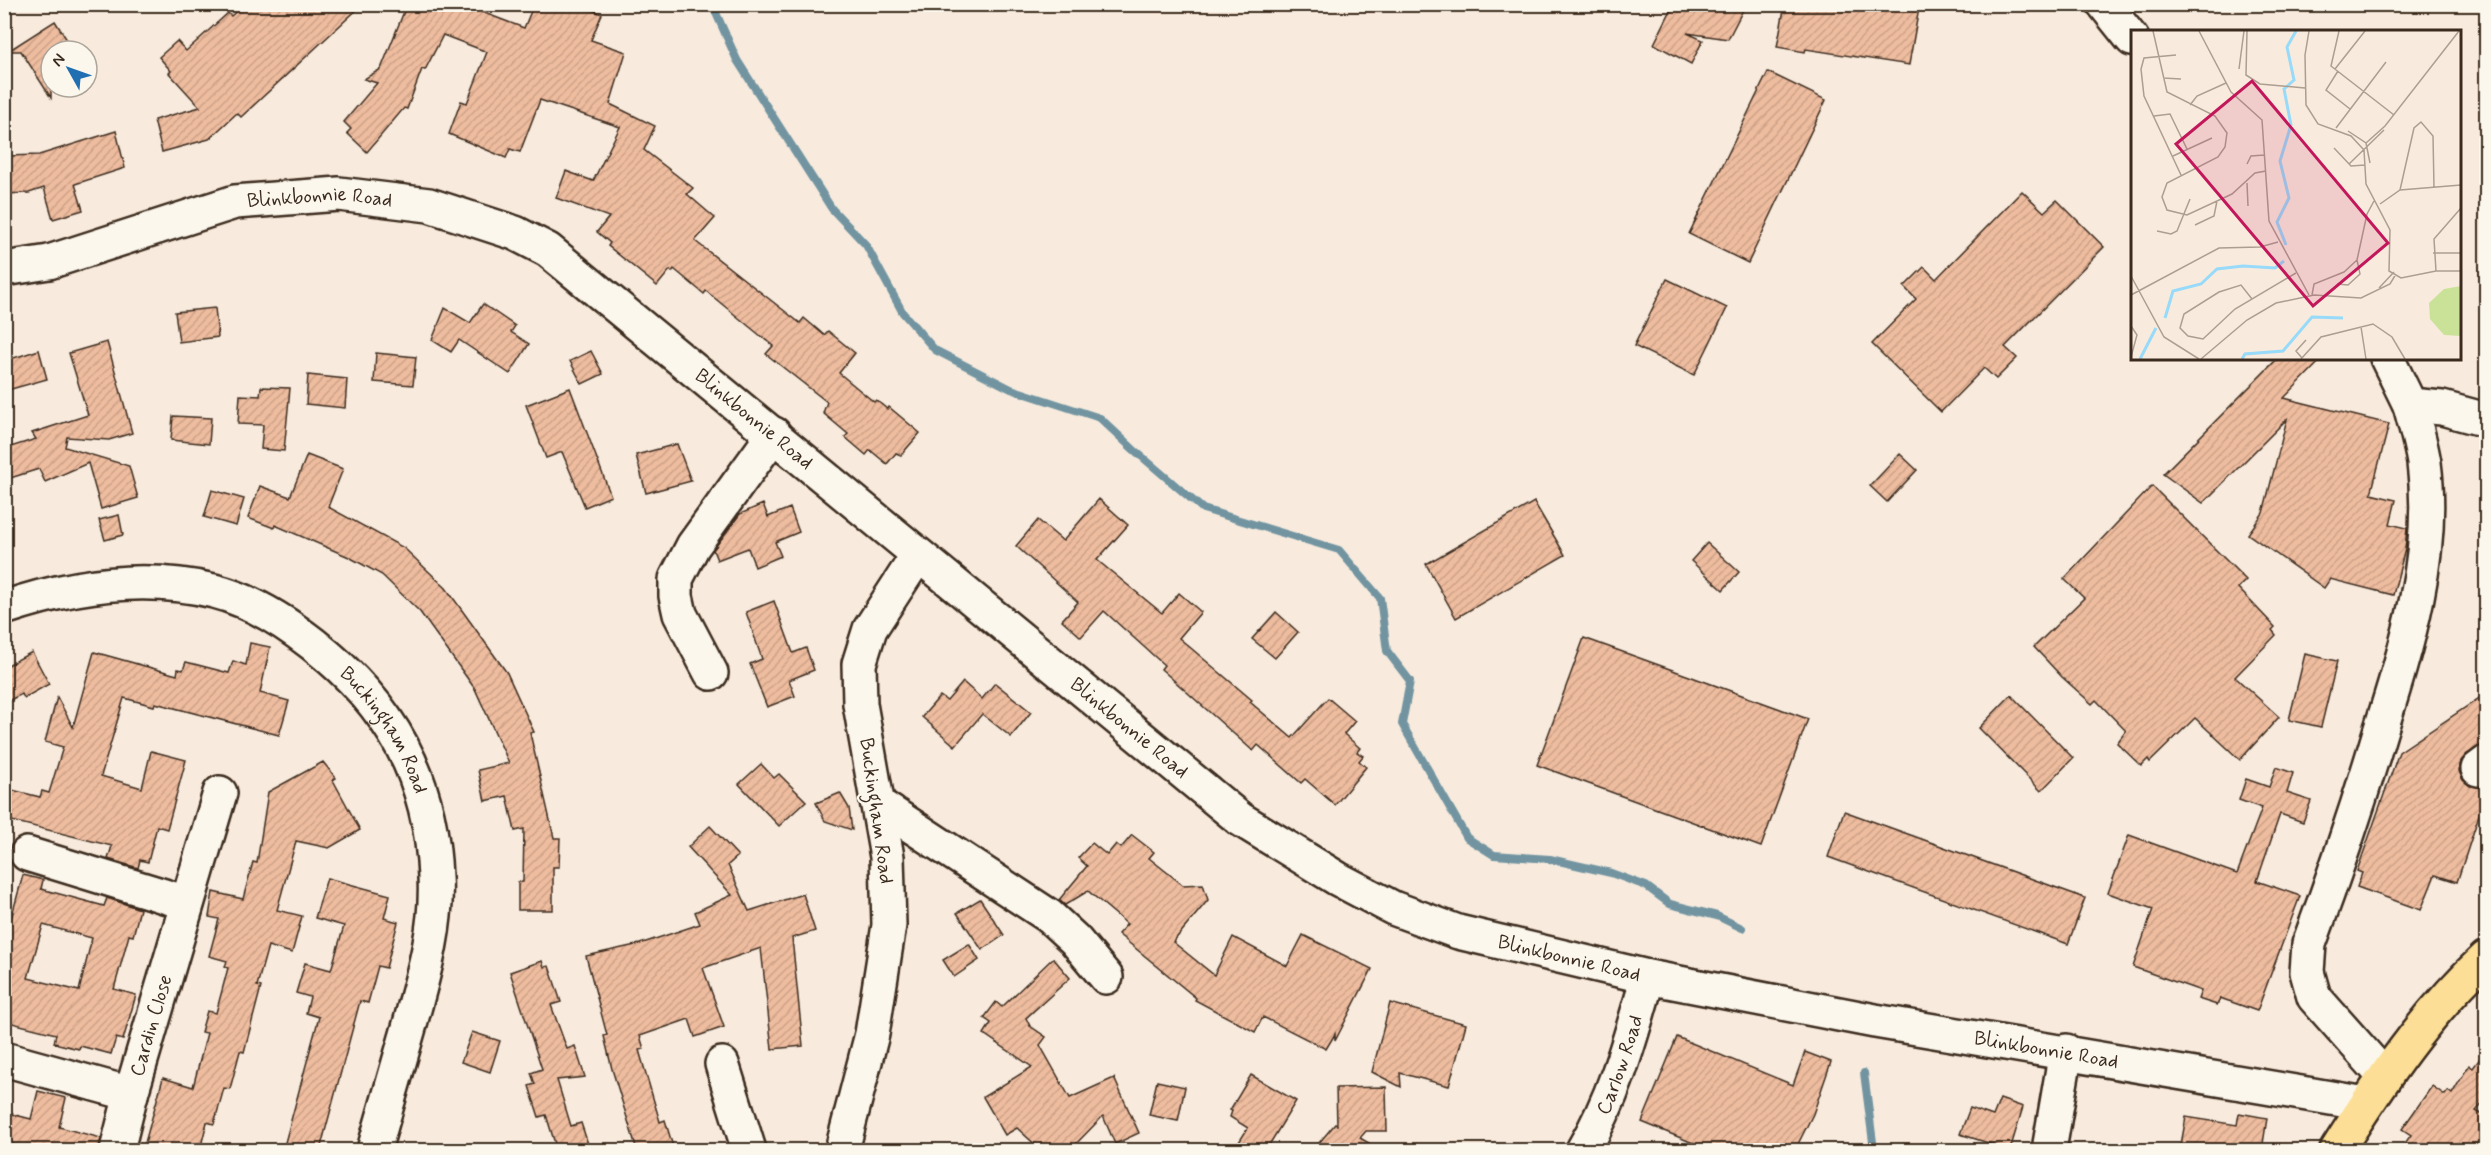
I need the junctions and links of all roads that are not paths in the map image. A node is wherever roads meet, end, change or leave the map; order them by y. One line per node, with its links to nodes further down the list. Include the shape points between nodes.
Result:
1 (2104, 4): 2 (street)
2 (2131, 37)
3 (4, 269): 7 (street, Blinkbonnie Road, via 49,262 235,202 339,194 429,205 515,233 548,250)
4 (2387, 360): 5 (street)
5 (2410, 405): 6 (street, via 2442,408); 21 (street, via 2424,463 2423,563 2415,612 2367,775 2309,944 2307,972 2314,997)
6 (2487, 420)
7 (774, 434): 8 (street, Blinkbonnie Road); 10 (street, via 693,546 676,579 680,614)
8 (918, 555): 12 (street, Buckingham Road, via 870,629 859,664 860,704); 17 (street, Blinkbonnie Road, via 1240,819 1338,879 1393,908 1458,932)
9 (4, 608): 25 (street, Buckingham Road, via 46,594 101,584 157,583 215,591 282,620 354,678 379,709 400,742 428,812 435,897 429,953)
10 (711, 673)
11 (220, 793): 14 (street, Cardin Close)
12 (878, 804): 16 (street, via 1049,916); 27 (street, Buckingham Road, via 887,857 889,925 872,1034)
13 (27, 854): 14 (street)
14 (187, 903): 22 (street, Cardin Close)
15 (2487, 958): 21 (main road, via 2430,1018)
16 (1106, 977)
17 (1648, 977): 18 (street, Blinkbonnie Road, via 1875,1021); 28 (street, Carlow Road, via 1629,1045)
18 (2066, 1051): 23 (street, Blinkbonnie Road); 29 (street)
19 (4, 1059): 22 (street)
20 (722, 1064): 26 (street)
21 (2385, 1077): 23 (main road)
22 (131, 1094): 24 (street, Cardin Close)
23 (2366, 1104): 30 (main road)
24 (117, 1150)
25 (375, 1150)
26 (750, 1150)
27 (842, 1150)
28 (1583, 1150)
29 (2049, 1150)
30 (2337, 1150)

